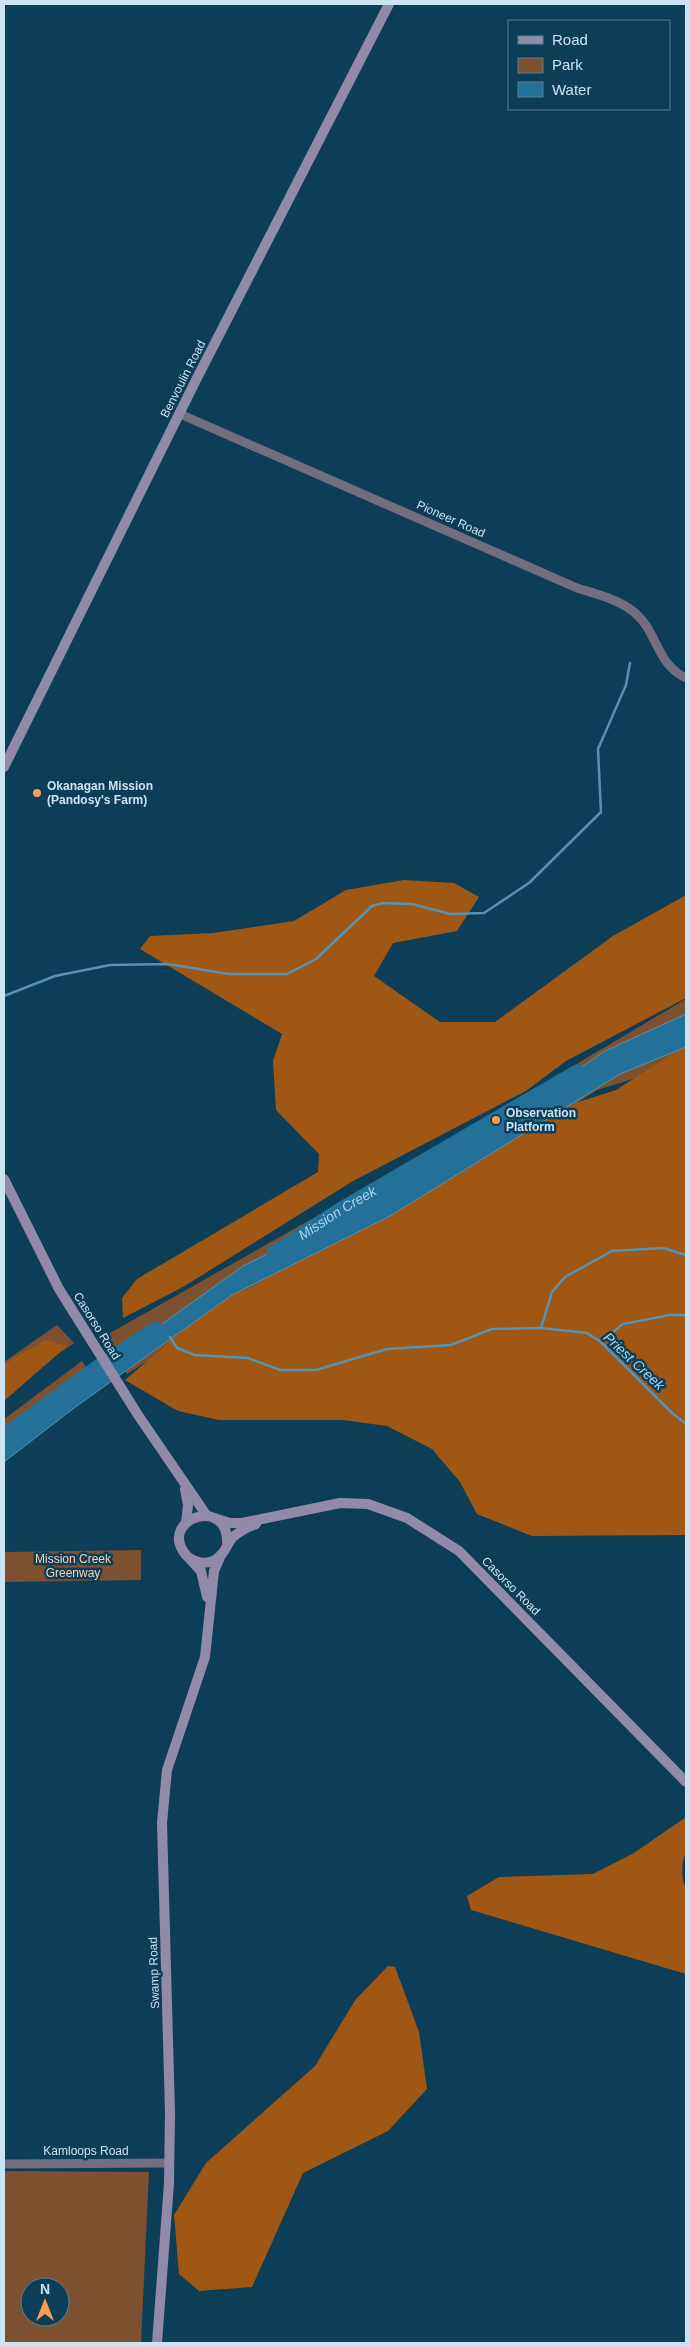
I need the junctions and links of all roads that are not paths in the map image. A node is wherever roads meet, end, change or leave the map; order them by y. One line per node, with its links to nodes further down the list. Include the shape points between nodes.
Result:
1 (389, 4): 2 (main road, Benvoulin Road)
2 (180, 414): 3 (street, Pioneer Road, via 577,588 608,598 634,612 649,630 664,661); 4 (main road, Benvoulin Road)
3 (686, 678)
4 (4, 767)
5 (4, 1179): 6 (main road, Casorso Road, via 59,1289)
6 (182, 1481): 7 (main road, Casorso Road); 9 (main road, Casorso Road, via 188,1505)
7 (211, 1517): 8 (main road, Casorso Road, via 230,1523); 9 (main road, via 192,1518); 10 (main road, via 225,1530)
8 (271, 1517): 10 (main road, Casorso Road, via 246,1528); 14 (main road, Casorso Road, via 321,1505 368,1504 408,1518 428,1530 459,1551)
9 (186, 1523): 12 (main road, via 180,1545)
10 (227, 1545): 11 (main road)
11 (221, 1555): 12 (main road, via 202,1563); 13 (main road, Swamp Road, via 214,1571)
12 (188, 1558): 13 (main road, Swamp Road, via 201,1571)
13 (209, 1608): 16 (main road, Swamp Road, via 205,1657 167,1770 162,1823)
14 (686, 1782)
15 (4, 2164): 16 (street, Kamloops Road)
16 (169, 2164): 17 (main road, Swamp Road)
17 (157, 2343)

